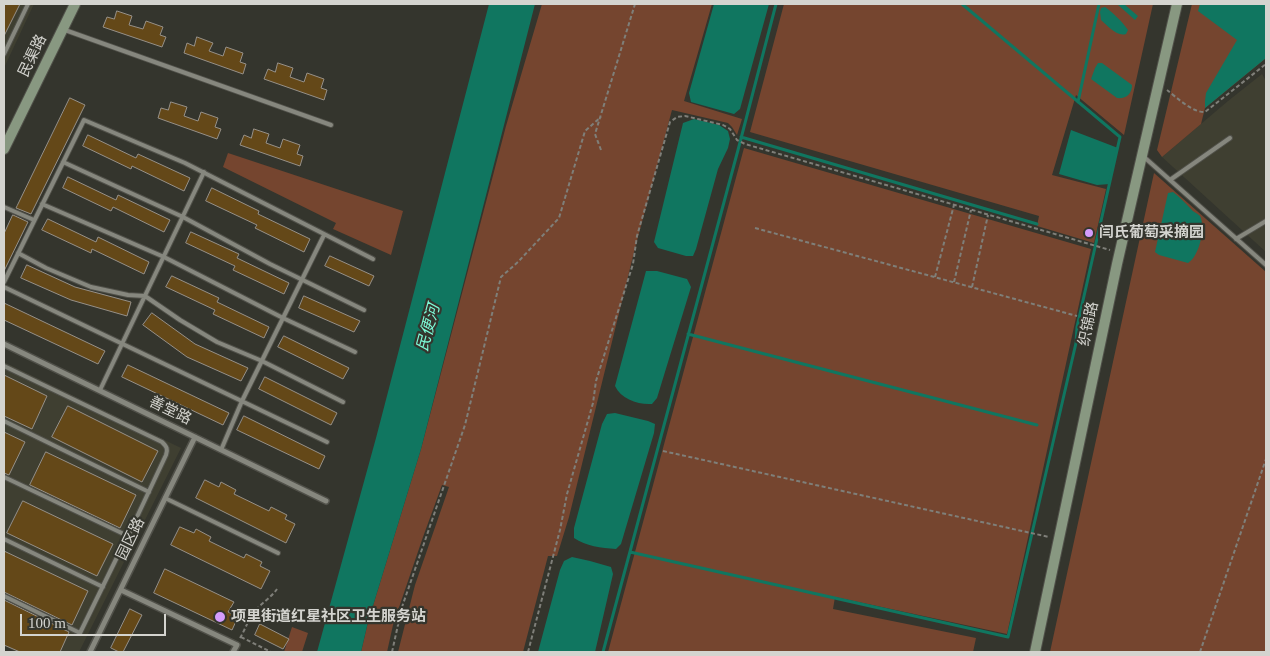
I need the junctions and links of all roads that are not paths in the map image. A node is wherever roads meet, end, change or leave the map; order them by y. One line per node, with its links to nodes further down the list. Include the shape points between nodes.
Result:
1 (28, 4): 5 (lane)
2 (75, 4): 4 (street, 民渠路)
3 (1177, 4): 10 (street, 织锦路)
4 (63, 29): 6 (lane); 7 (street, 民渠路)
5 (4, 54)
6 (331, 125)
7 (8, 131): 9 (street, 民渠路)
8 (1230, 138): 13 (lane)
9 (4, 149)
10 (1142, 156): 13 (lane); 55 (street, 织锦路)
11 (63, 162): 12 (lane, via 84,120); 14 (lane); 16 (lane)
12 (204, 172): 16 (lane); 19 (lane)
13 (1170, 180): 20 (lane)
14 (42, 204): 17 (lane); 22 (lane)
15 (4, 207): 17 (lane)
16 (183, 217): 22 (lane); 25 (lane)
17 (34, 220): 21 (lane)
18 (1266, 221): 20 (lane)
19 (324, 235): 23 (lane); 25 (lane)
20 (1236, 239): 24 (lane)
21 (18, 253): 26 (lane); 28 (lane, via 91,287)
22 (164, 256): 28 (lane); 30 (lane)
23 (373, 259)
24 (1266, 265)
25 (302, 280): 29 (lane); 30 (lane)
26 (4, 282)
27 (4, 287): 32 (lane)
28 (145, 296): 32 (lane); 34 (lane, via 217,342)
29 (364, 310)
30 (283, 318): 33 (lane); 34 (lane)
31 (4, 344): 36 (street, 善堂路)
32 (122, 344): 36 (lane); 37 (lane)
33 (355, 352)
34 (262, 361): 37 (lane); 38 (lane)
35 (4, 366): 44 (lane, via 162,442 166,455)
36 (100, 390): 40 (street, 善堂路)
37 (242, 401): 41 (lane); 42 (lane)
38 (343, 402)
39 (4, 421): 44 (lane)
40 (195, 437): 42 (street, 善堂路); 45 (street, 园区路)
41 (327, 442)
42 (221, 450): 46 (street, 善堂路)
43 (4, 477): 44 (lane, via 128,536)
44 (149, 492)
45 (165, 498): 49 (lane); 51 (street, 园区路)
46 (326, 501)
47 (4, 539): 50 (lane)
48 (123, 545): 50 (lane)
49 (278, 553)
50 (103, 587): 52 (lane, via 80,633)
51 (121, 590): 53 (street, 园区路); 54 (street, via 237,645)
52 (4, 596)
53 (90, 652)
54 (233, 652)
55 (1035, 652)

